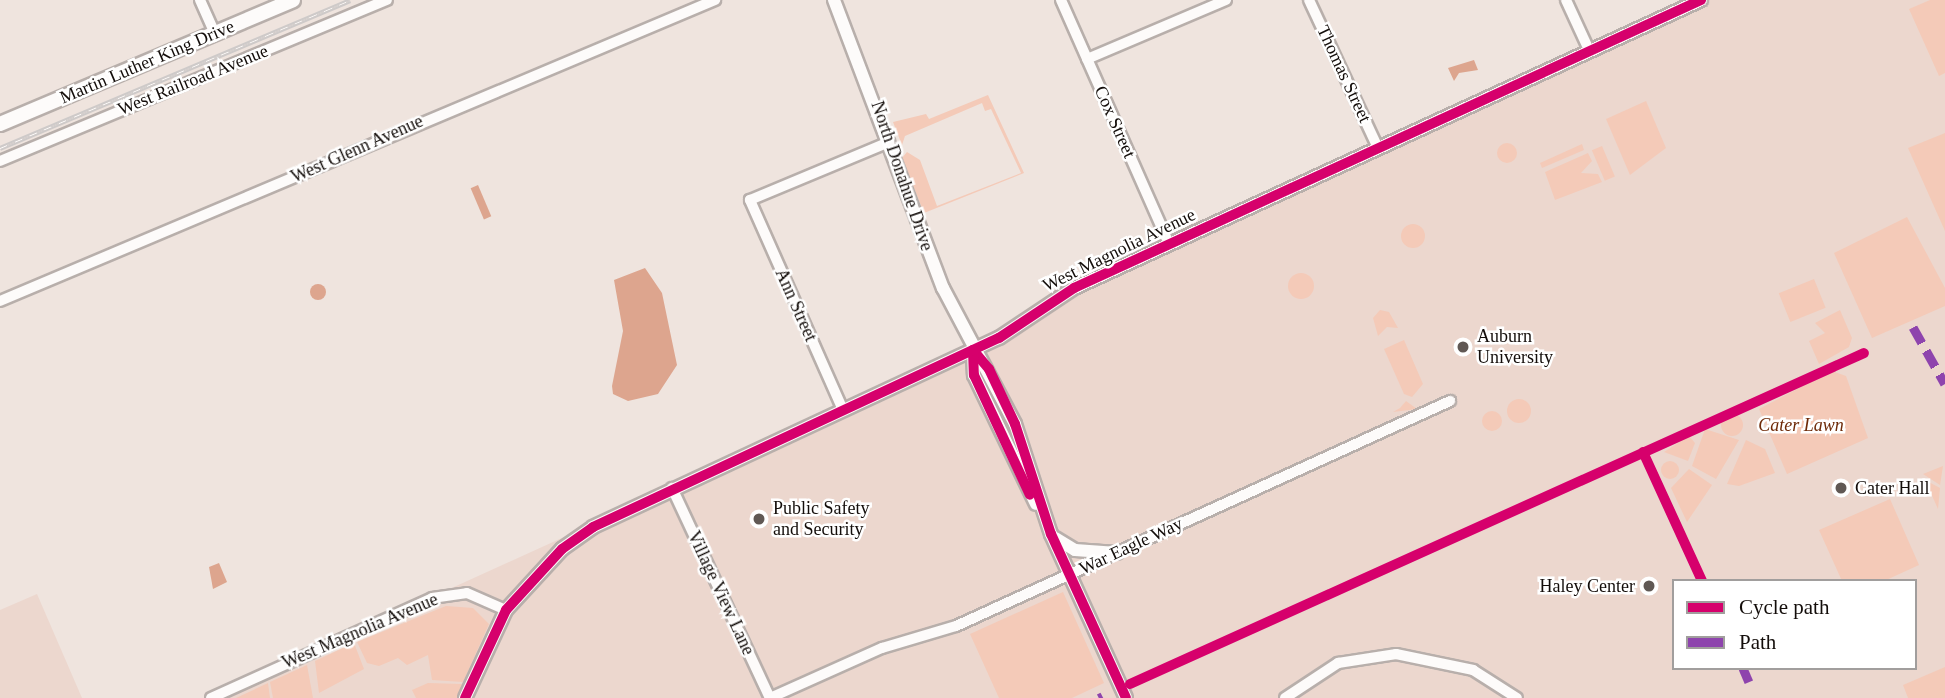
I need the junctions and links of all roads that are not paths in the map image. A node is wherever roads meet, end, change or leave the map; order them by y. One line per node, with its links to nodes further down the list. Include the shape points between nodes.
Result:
1 (200, 0): 11 (street)
2 (293, 0): 11 (main road, Martin Luther King Drive)
3 (387, 0): 17 (street, West Railroad Avenue)
4 (715, 0): 19 (street, West Glenn Avenue)
5 (834, 0): 15 (street, North Donahue Drive)
6 (1061, 0): 13 (street, Cox Street)
7 (1226, 0): 13 (street)
8 (1309, 0): 16 (street, Thomas Street)
9 (1566, 0): 12 (street)
10 (1701, 0): 12 (street, West Magnolia Avenue)
11 (215, 33): 14 (main road, Martin Luther King Drive)
12 (1589, 50): 16 (street, West Magnolia Avenue)
13 (1087, 59): 18 (street, Cox Street)
14 (0, 124)
15 (889, 142): 20 (street, North Donahue Drive); 22 (street, Ann Street, via 750,200)
16 (1378, 148): 18 (street, West Magnolia Avenue)
17 (0, 161)
18 (1169, 244): 20 (street, West Magnolia Avenue, via 1054,298)
19 (0, 301)
20 (973, 350): 22 (street, West Magnolia Avenue); 24 (street, North Donahue Drive, via 974,375)
21 (1450, 401): 25 (street, War Eagle Way)
22 (843, 410): 23 (street, West Magnolia Avenue)
23 (672, 488): 27 (street, West Magnolia Avenue, via 577,538); 30 (street, Village View Lane)
24 (1051, 534): 25 (street, via 1075,550); 26 (street, North Donahue Drive)
25 (1117, 552): 26 (street, War Eagle Way)
26 (1069, 575): 30 (street, War Eagle Way); 31 (street, North Donahue Drive)
27 (506, 610): 28 (street, West Magnolia Avenue, via 467,593 432,598); 29 (street)
28 (211, 698)
29 (465, 698)
30 (770, 698)
31 (1126, 698)
32 (1285, 698): 33 (street, via 1338,663 1396,654 1473,670)
33 (1517, 698)

